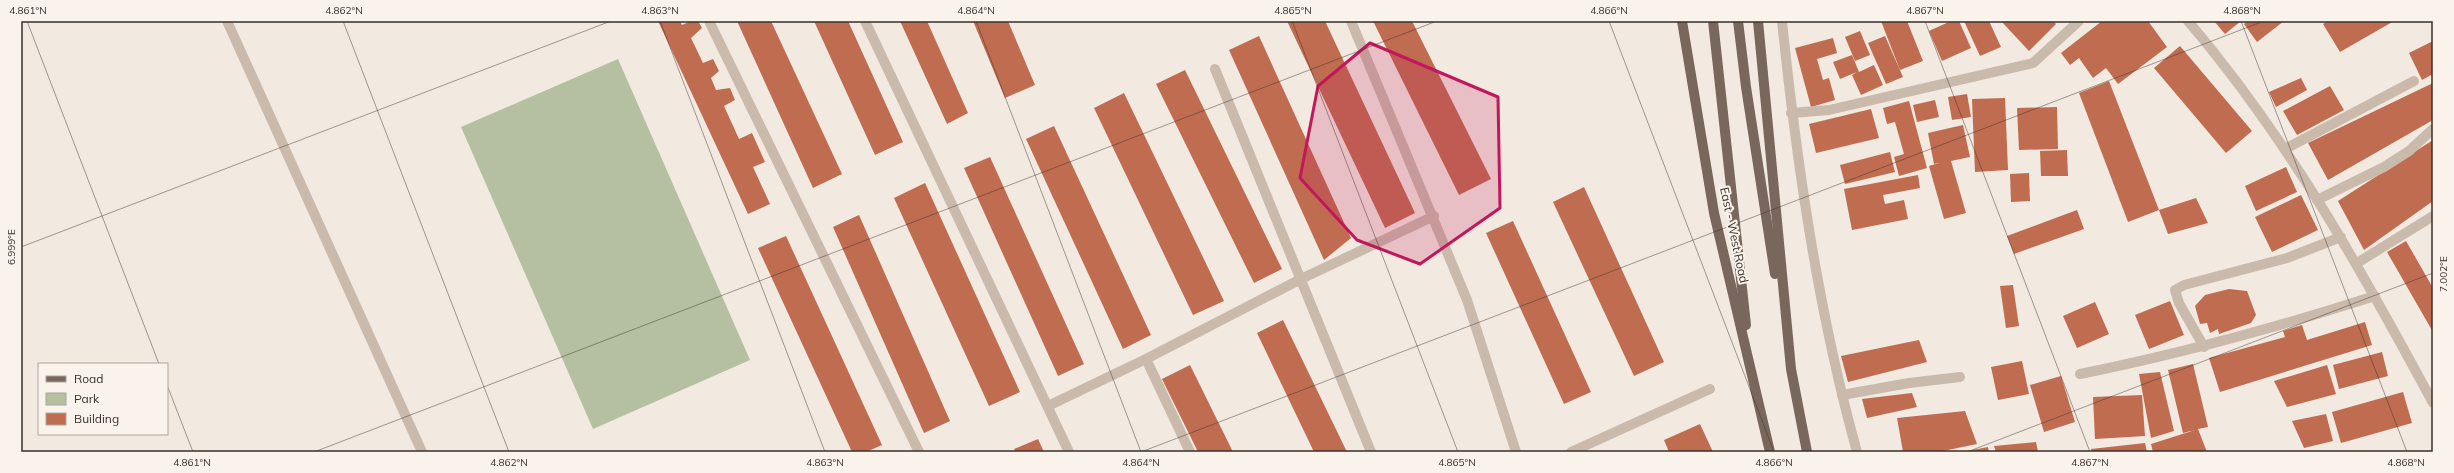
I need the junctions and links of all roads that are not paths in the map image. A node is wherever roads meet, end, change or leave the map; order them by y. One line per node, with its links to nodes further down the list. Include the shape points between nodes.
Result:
1 (227, 21): 34 (street)
2 (709, 21): 35 (street)
3 (865, 21): 33 (street)
4 (1351, 21): 18 (street)
5 (1682, 21): 26 (main road, East - West Road, via 1714,213)
6 (1713, 21): 26 (main road)
7 (1738, 21): 27 (main road, via 1746,87)
8 (1758, 21): 27 (main road)
9 (1782, 21): 14 (street)
10 (2079, 21): 14 (street, via 2033,63 1829,110)
11 (2188, 21): 16 (street, via 2248,96)
12 (1215, 70): 22 (street)
13 (2414, 81): 16 (street)
14 (1792, 113): 31 (street, via 1812,247)
15 (2433, 129): 17 (street, via 2410,151 2384,167)
16 (2285, 149): 17 (street)
17 (2317, 200): 20 (street)
18 (1434, 216): 22 (street); 39 (street, via 1467,300)
19 (2433, 216): 21 (street)
20 (2341, 237): 21 (street); 24 (street, via 2287,258 2184,285 2175,290 2179,303)
21 (2357, 263): 23 (street)
22 (1301, 279): 25 (street); 38 (street)
23 (2375, 296): 24 (street); 32 (street)
24 (2204, 347): 28 (street)
25 (1146, 359): 33 (street); 37 (street)
26 (1751, 368): 41 (main road, East - West Road)
27 (1791, 369): 42 (main road)
28 (2080, 374)
29 (1960, 377): 31 (street)
30 (1710, 389): 40 (street)
31 (1842, 395): 43 (street)
32 (2433, 402)
33 (1048, 406): 36 (street)
34 (422, 452)
35 (919, 452)
36 (1069, 452)
37 (1190, 452)
38 (1371, 452)
39 (1516, 452)
40 (1571, 452)
41 (1770, 452)
42 (1807, 452)
43 (1857, 452)

